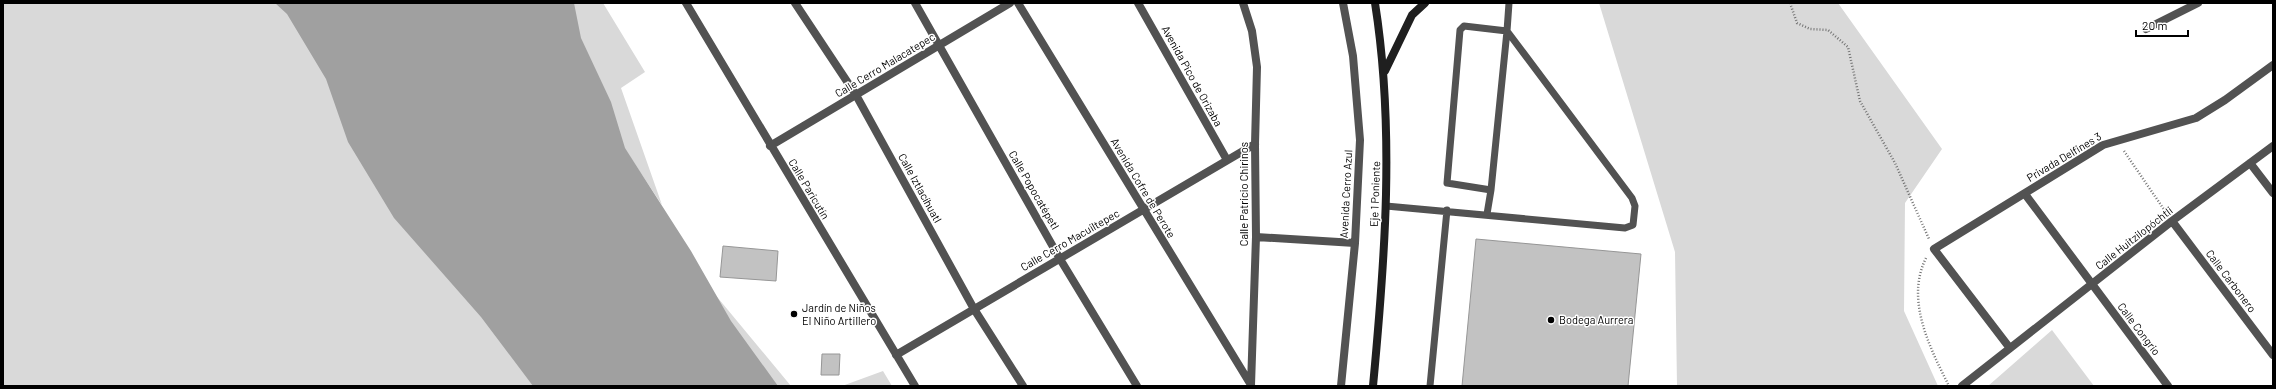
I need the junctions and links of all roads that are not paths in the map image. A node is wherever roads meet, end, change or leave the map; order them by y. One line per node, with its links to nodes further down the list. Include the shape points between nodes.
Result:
1 (686, 3): 20 (street, Calle Paricutín)
2 (795, 3): 18 (street, Calle Iztlacíhuatl)
3 (915, 3): 15 (street, Calle Popocatépetl)
4 (1010, 3): 15 (street, Calle Cerro Malacatepec)
5 (1018, 3): 28 (street, Avenida Cofre de Perote)
6 (1138, 3): 22 (street, Avenida Pico de Orizaba)
7 (1243, 3): 19 (street, Calle Patricio Chirinos, via 1252,31 1257,67)
8 (1344, 3): 33 (street, Avenida Cerro Azul, via 1353,56 1360,140)
9 (1375, 3): 17 (main road, Eje 1 Poniente)
10 (1425, 3): 17 (main road, via 1412,15)
11 (1510, 3): 14 (lane)
12 (2198, 3): 13 (street)
13 (2146, 29)
14 (1507, 31): 24 (lane); 24 (lane, via 1468,26 1460,30 1448,183); 30 (lane, via 1632,198 1635,206 1634,222 1625,228)
15 (939, 46): 18 (street, Calle Cerro Malacatepec); 34 (street, Calle Popocatépetl)
16 (2273, 65): 26 (street, Privada Delfines 3, via 2196,118 2103,145)
17 (1384, 72): 27 (main road, Eje 1 Poniente, via 1387,117)
18 (856, 95): 20 (street, Calle Cerro Malacatepec); 36 (street, Calle Iztlacíhuatl)
19 (1255, 144): 22 (street, Calle Cerro Macuiltepec); 32 (street, Calle Patricio Chirinos)
20 (770, 146): 38 (street, Calle Paricutín)
21 (2273, 146): 23 (street, Calle Huitzilopóchtli)
22 (1227, 160): 28 (street, Calle Cerro Macuiltepec)
23 (2250, 163): 25 (street); 31 (street, Calle Huitzilopóchtli)
24 (1491, 190): 30 (lane)
25 (2273, 193)
26 (2024, 194): 35 (street, Calle Congrio); 37 (street, Privada Delfines 3, via 1934,249)
27 (1386, 206): 29 (lane); 45 (main road, Eje 1 Poniente)
28 (1143, 210): 34 (street, Calle Cerro Macuiltepec); 40 (street, Avenida Cofre de Perote)
29 (1447, 210): 30 (lane); 46 (lane)
30 (1487, 214)
31 (2172, 221): 35 (street, Calle Huitzilopóchtli); 39 (street, Calle Carbonero)
32 (1256, 237): 33 (street); 40 (street, Calle Patricio Chirinos)
33 (1355, 243): 44 (street, Avenida Cerro Azul)
34 (1060, 259): 36 (street, Calle Cerro Macuiltepec); 43 (street, Calle Popocatépetl)
35 (2092, 286): 37 (street, Calle Huitzilopóchtli); 48 (street, Calle Congrio)
36 (974, 309): 38 (street, Calle Cerro Macuiltepec); 42 (street, Calle Iztlacíhuatl)
37 (2009, 347): 47 (street, Calle Huitzilopóchtli)
38 (896, 355): 41 (street, Calle Paricutín)
39 (2273, 355)
40 (1251, 385)
41 (915, 386)
42 (1023, 386)
43 (1137, 386)
44 (1341, 386)
45 (1373, 386)
46 (1430, 386)
47 (1962, 386)
48 (2168, 386)

